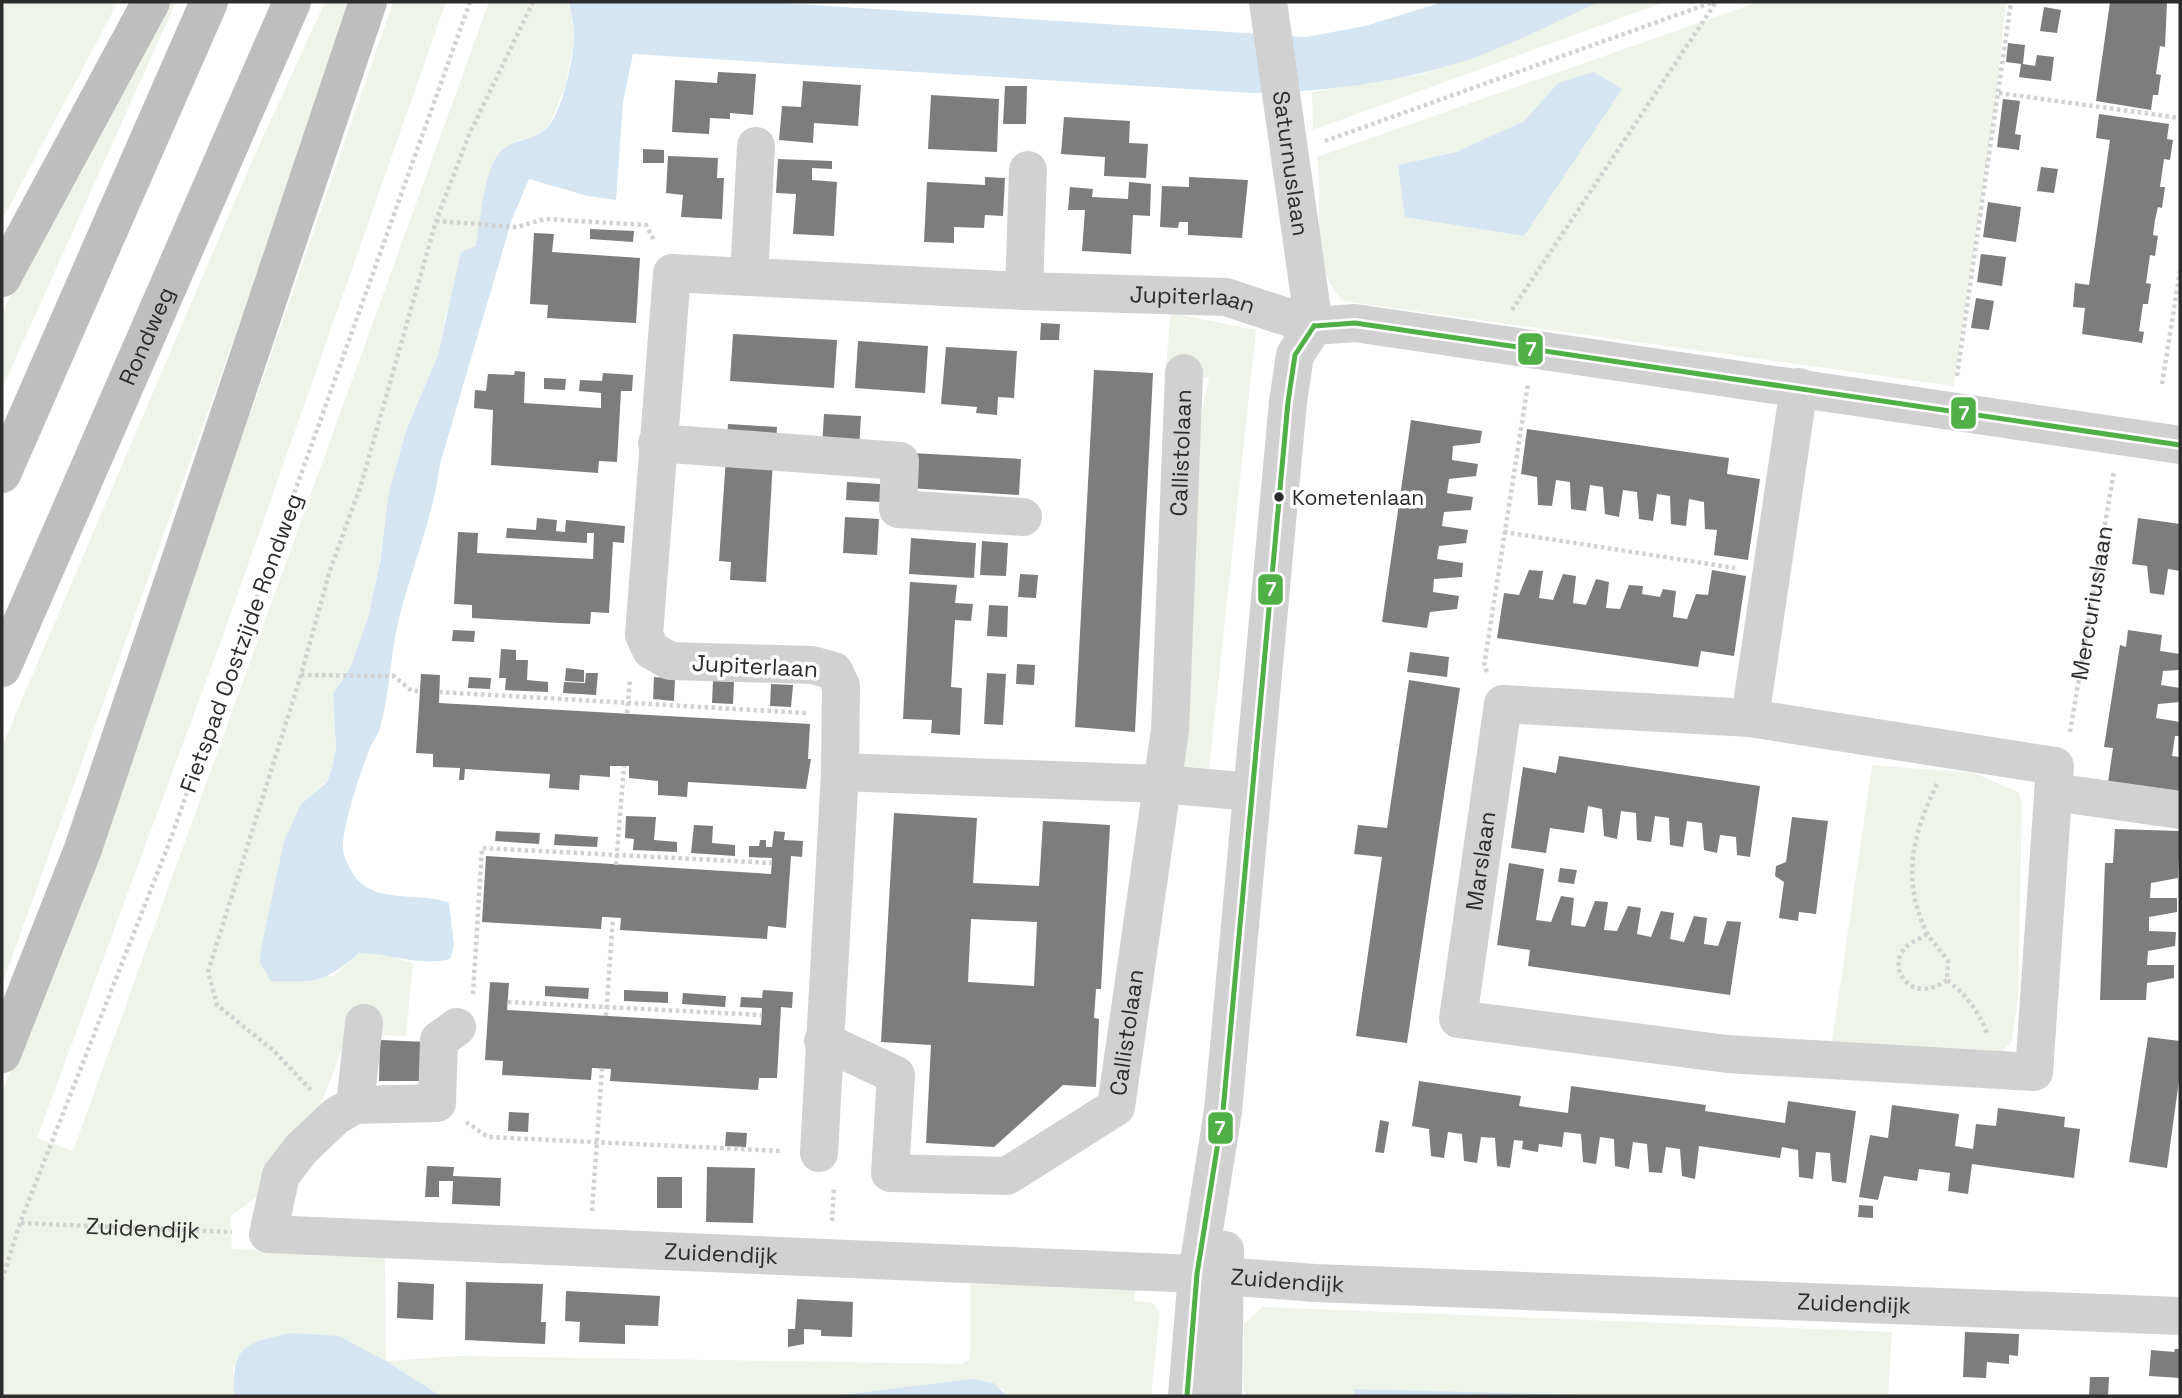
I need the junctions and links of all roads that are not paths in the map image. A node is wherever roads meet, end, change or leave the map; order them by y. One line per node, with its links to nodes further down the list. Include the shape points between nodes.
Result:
1 (151, 2): 9 (highway)
2 (209, 2): 16 (highway)
3 (292, 2): 18 (highway, Rondweg)
4 (368, 2): 28 (highway, via 83,849)
5 (1270, 7): 11 (street, Saturnuslaan)
6 (756, 146): 8 (street)
7 (1028, 170): 10 (street)
8 (749, 277): 10 (street, Jupiterlaan); 14 (street, Jupiterlaan, via 672,274)
9 (2, 278)
10 (1024, 291): 11 (street, Jupiterlaan, via 1226,297)
11 (1314, 326): 13 (street, via 1355,323); 23 (street, via 1295,355 1288,402)
12 (1184, 373): 22 (street, Callistolaan, via 1170,730)
13 (1800, 387): 15 (street); 19 (street)
14 (657, 443): 17 (street, via 900,461 898,509); 20 (street, Jupiterlaan, via 644,635 651,650 670,661 812,665 834,671 841,686)
15 (2180, 445)
16 (2, 474)
17 (1023, 517)
18 (2, 668)
19 (1750, 718): 21 (street, via 1953,748); 21 (street, Marslaan, via 1503,704 1458,1019 1727,1054 2016,1071)
20 (840, 772): 22 (street); 27 (street, Jupiterlaan)
21 (2054, 779): 24 (street)
22 (1161, 785): 23 (street); 27 (street, Callistolaan, via 1116,1107 1007,1176 890,1173 896,1075)
23 (1252, 792): 31 (street)
24 (2180, 810)
25 (469, 1014): 29 (street, via 439,1040 437,1103)
26 (364, 1023): 29 (street)
27 (823, 1041): 30 (street, Jupiterlaan)
28 (2, 1054)
29 (346, 1110): 31 (street, Zuidendijk, via 302,1148 281,1175 268,1234)
30 (820, 1153)
31 (1212, 1275): 32 (street, Zuidendijk, via 1315,1283); 33 (street); 34 (street)
32 (2180, 1316)
33 (1187, 1396)
34 (1223, 1396)

